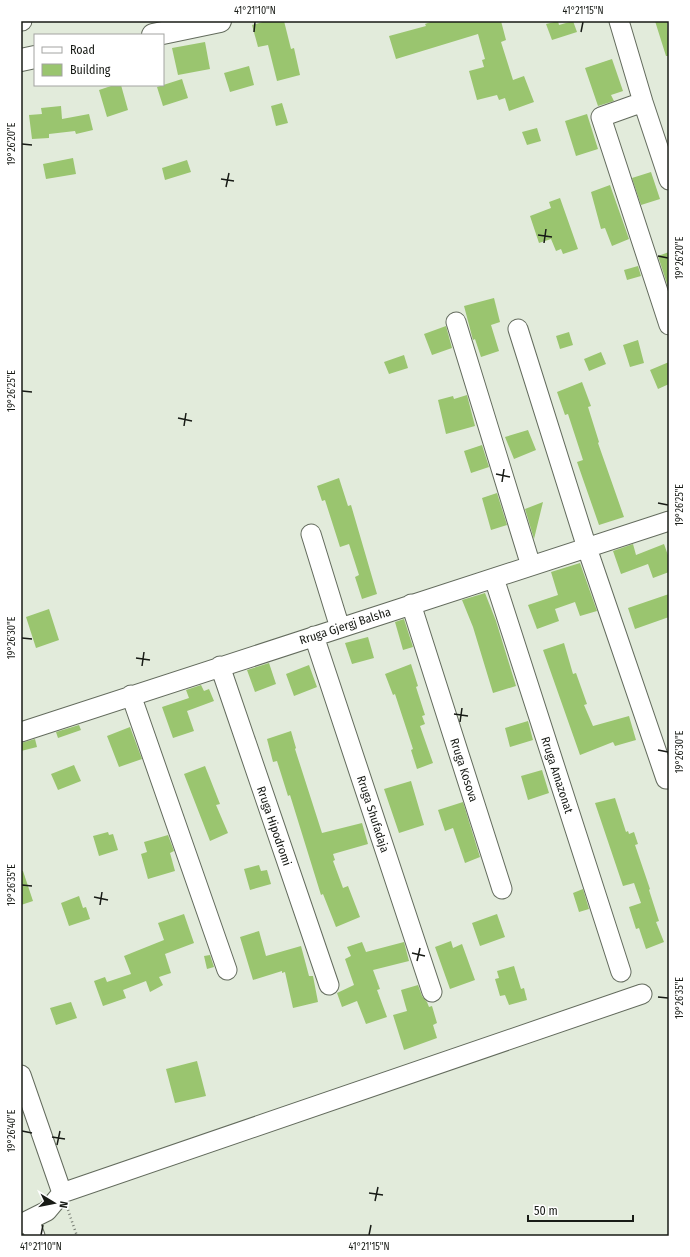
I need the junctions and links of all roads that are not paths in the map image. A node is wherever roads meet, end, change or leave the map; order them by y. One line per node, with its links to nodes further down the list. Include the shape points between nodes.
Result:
1 (220, 21): 3 (main road)
2 (618, 21): 6 (street)
3 (158, 34)
4 (34, 57): 5 (main road)
5 (21, 60)
6 (643, 102): 7 (street); 9 (street, via 601,117)
7 (669, 180)
8 (456, 322): 14 (street)
9 (669, 325)
10 (518, 329): 13 (street)
11 (669, 521): 13 (street, Rruga Gjergj Balsha)
12 (311, 534): 17 (street)
13 (587, 548): 14 (street, Rruga Gjergj Balsha); 22 (street)
14 (531, 566): 15 (street, Rruga Gjergj Balsha)
15 (494, 578): 16 (street, Rruga Gjergj Balsha); 25 (street, Rruga Amazonat)
16 (412, 604): 17 (street, Rruga Gjergj Balsha); 23 (street, Rruga Kosova)
17 (340, 628): 18 (street, Rruga Gjergj Balsha)
18 (314, 636): 19 (street, Rruga Gjergj Balsha); 27 (street, Rruga Shufadaja)
19 (220, 666): 20 (street, Rruga Gjergj Balsha); 26 (street, Rruga Hipodromi)
20 (131, 695): 21 (street, Rruga Gjergj Balsha); 24 (street)
21 (21, 732)
22 (666, 779)
23 (502, 889)
24 (227, 970)
25 (621, 972)
26 (328, 985)
27 (432, 992)
28 (642, 994): 30 (street)
29 (21, 1075): 30 (street)
30 (62, 1193): 31 (street, via 47,1211)
31 (28, 1227)

